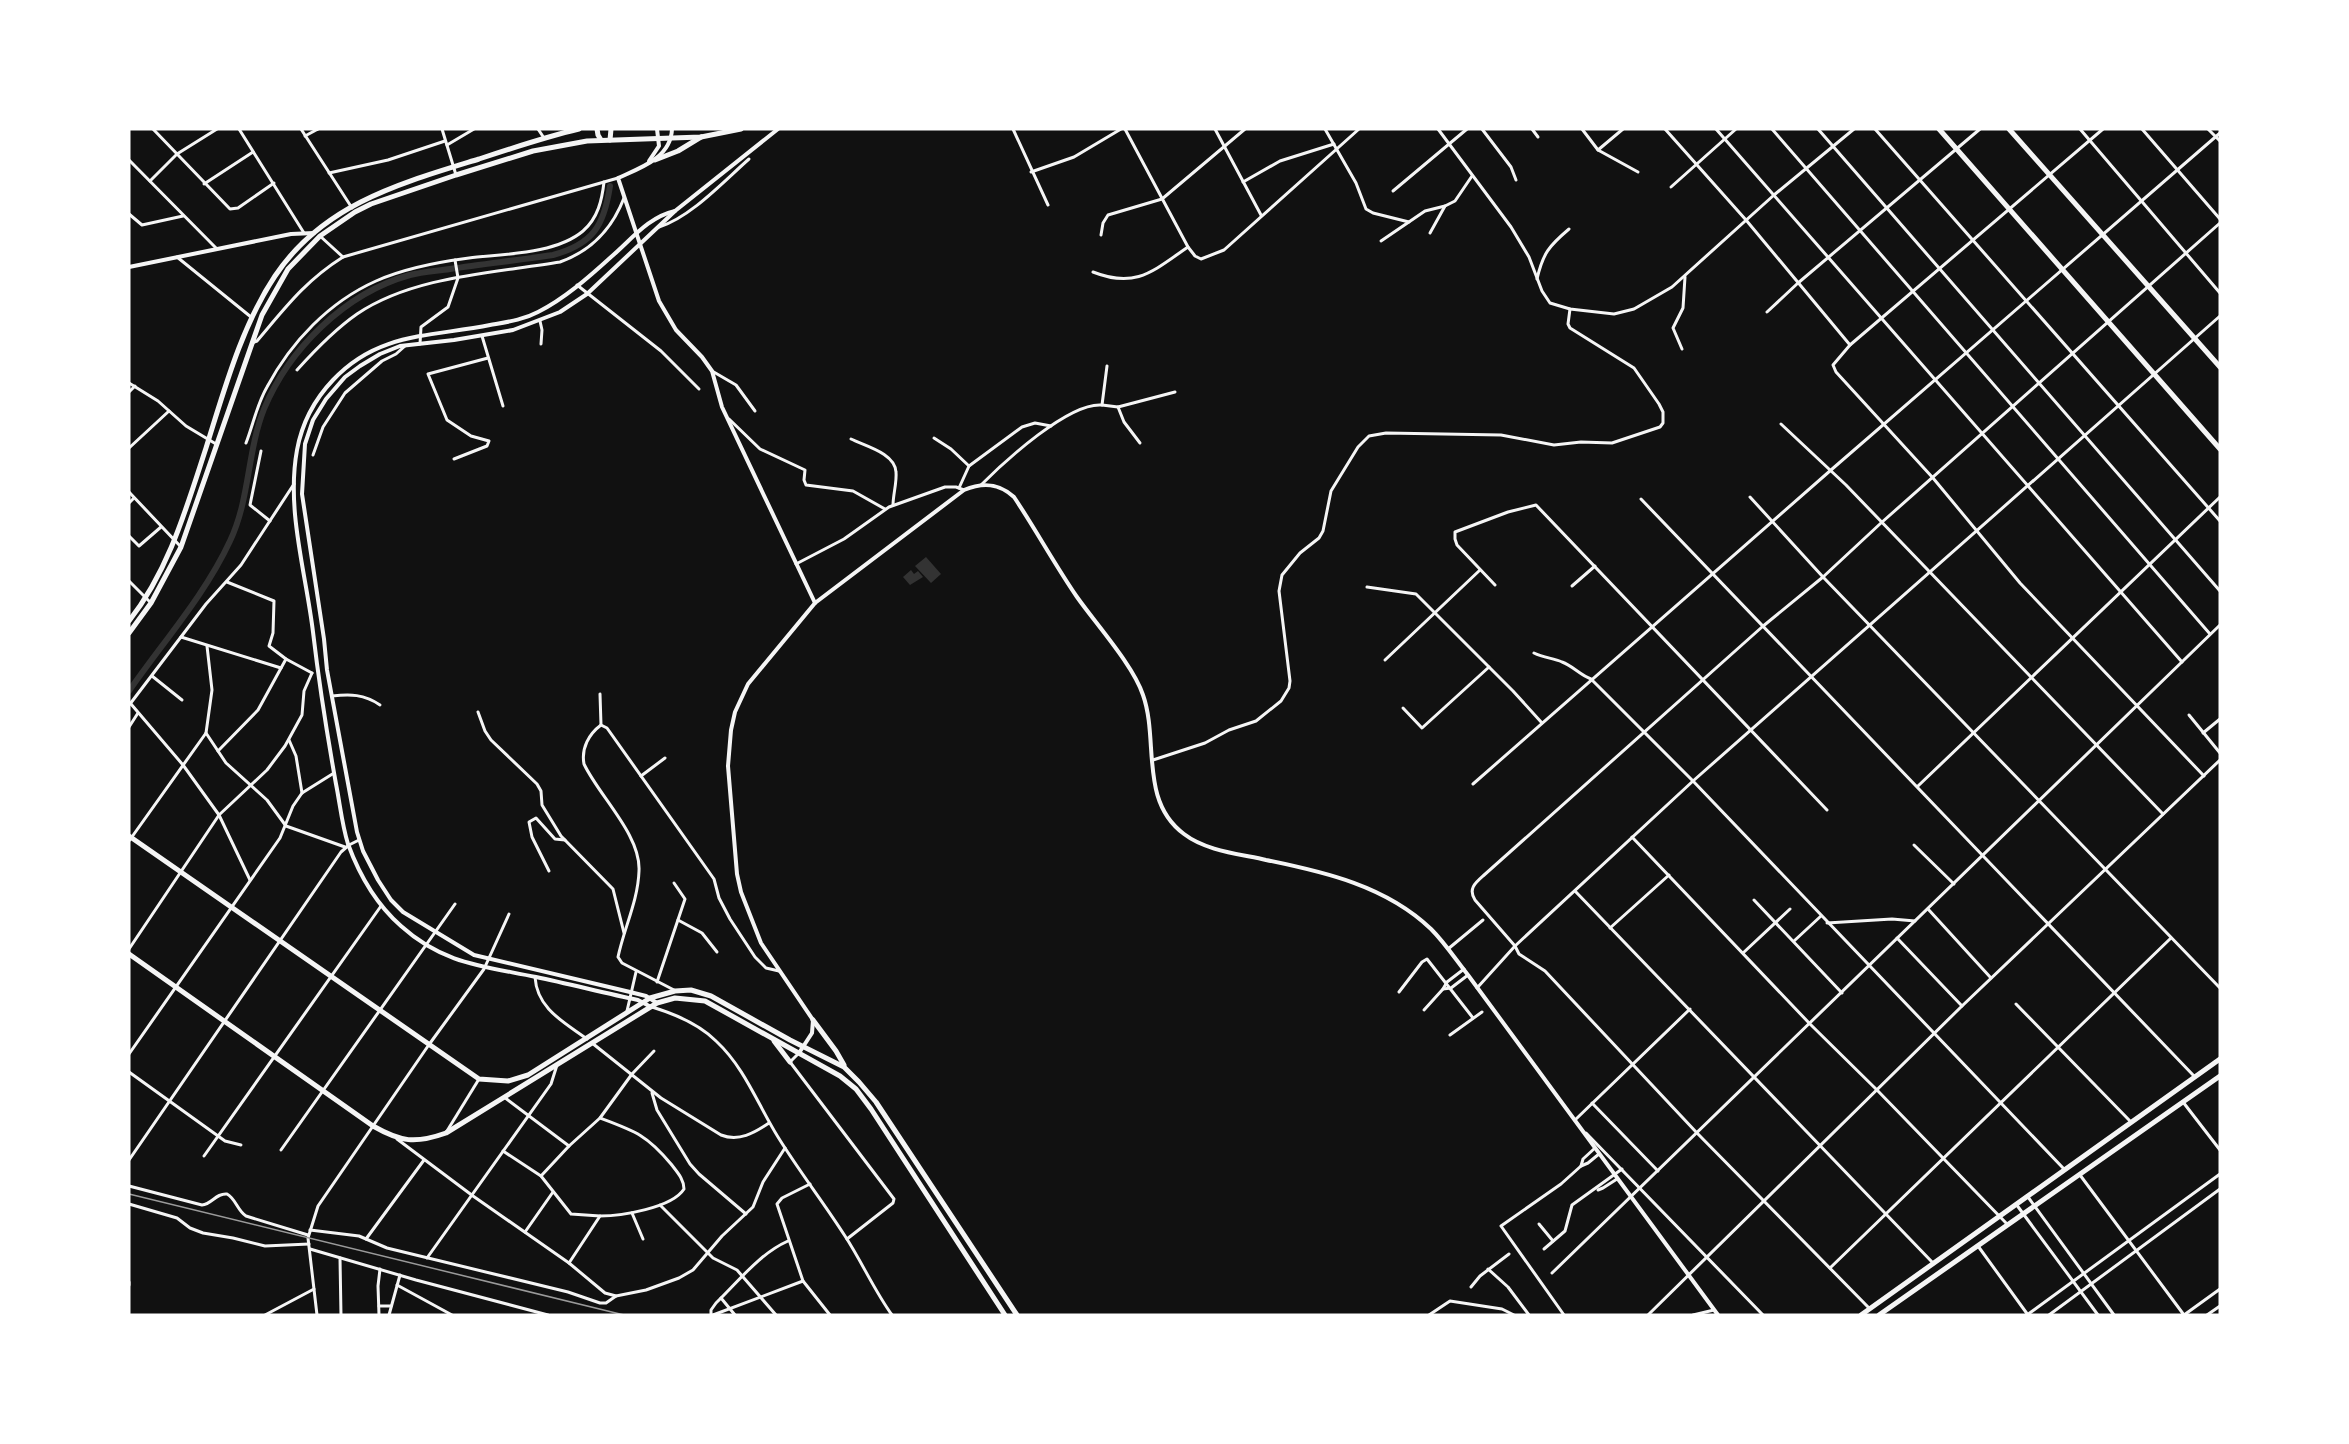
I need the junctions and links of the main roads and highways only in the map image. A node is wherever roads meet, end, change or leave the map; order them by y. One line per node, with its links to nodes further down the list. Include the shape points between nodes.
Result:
1 (579, 129): 13 (main road, via 453,167 350,206 313,233 280,268 252,318 175,542 160,576)
2 (597, 129): 8 (main road)
3 (611, 129): 9 (main road)
4 (741, 129): 7 (main road)
5 (1939, 129): 12 (main road)
6 (2009, 129): 11 (main road)
7 (701, 137): 9 (main road); 10 (main road)
8 (602, 140): 9 (main road); 14 (main road, via 540,150 371,204 321,236 301,254 262,315 181,548 151,603)
9 (610, 140)
10 (655, 160)
11 (2220, 367)
12 (2220, 449)
13 (129, 621)
14 (129, 633)
15 (130, 838): 19 (main road, via 479,1079 518,1079)
16 (129, 954): 19 (main road, via 397,1139 420,1140 446,1132 558,1065)
17 (813, 1020): 22 (main road)
18 (771, 1038): 19 (main road, via 705,1001 675,998 654,1005); 21 (main road); 24 (main road, via 856,1089)
19 (590, 1041): 22 (main road, via 650,998 675,990 691,990 711,996)
20 (2220, 1059): 26 (main road)
21 (790, 1062)
22 (844, 1067): 25 (main road, via 876,1102)
23 (2220, 1076): 27 (main road)
24 (1005, 1315)
25 (1017, 1315)
26 (1861, 1315)
27 (1879, 1315)

